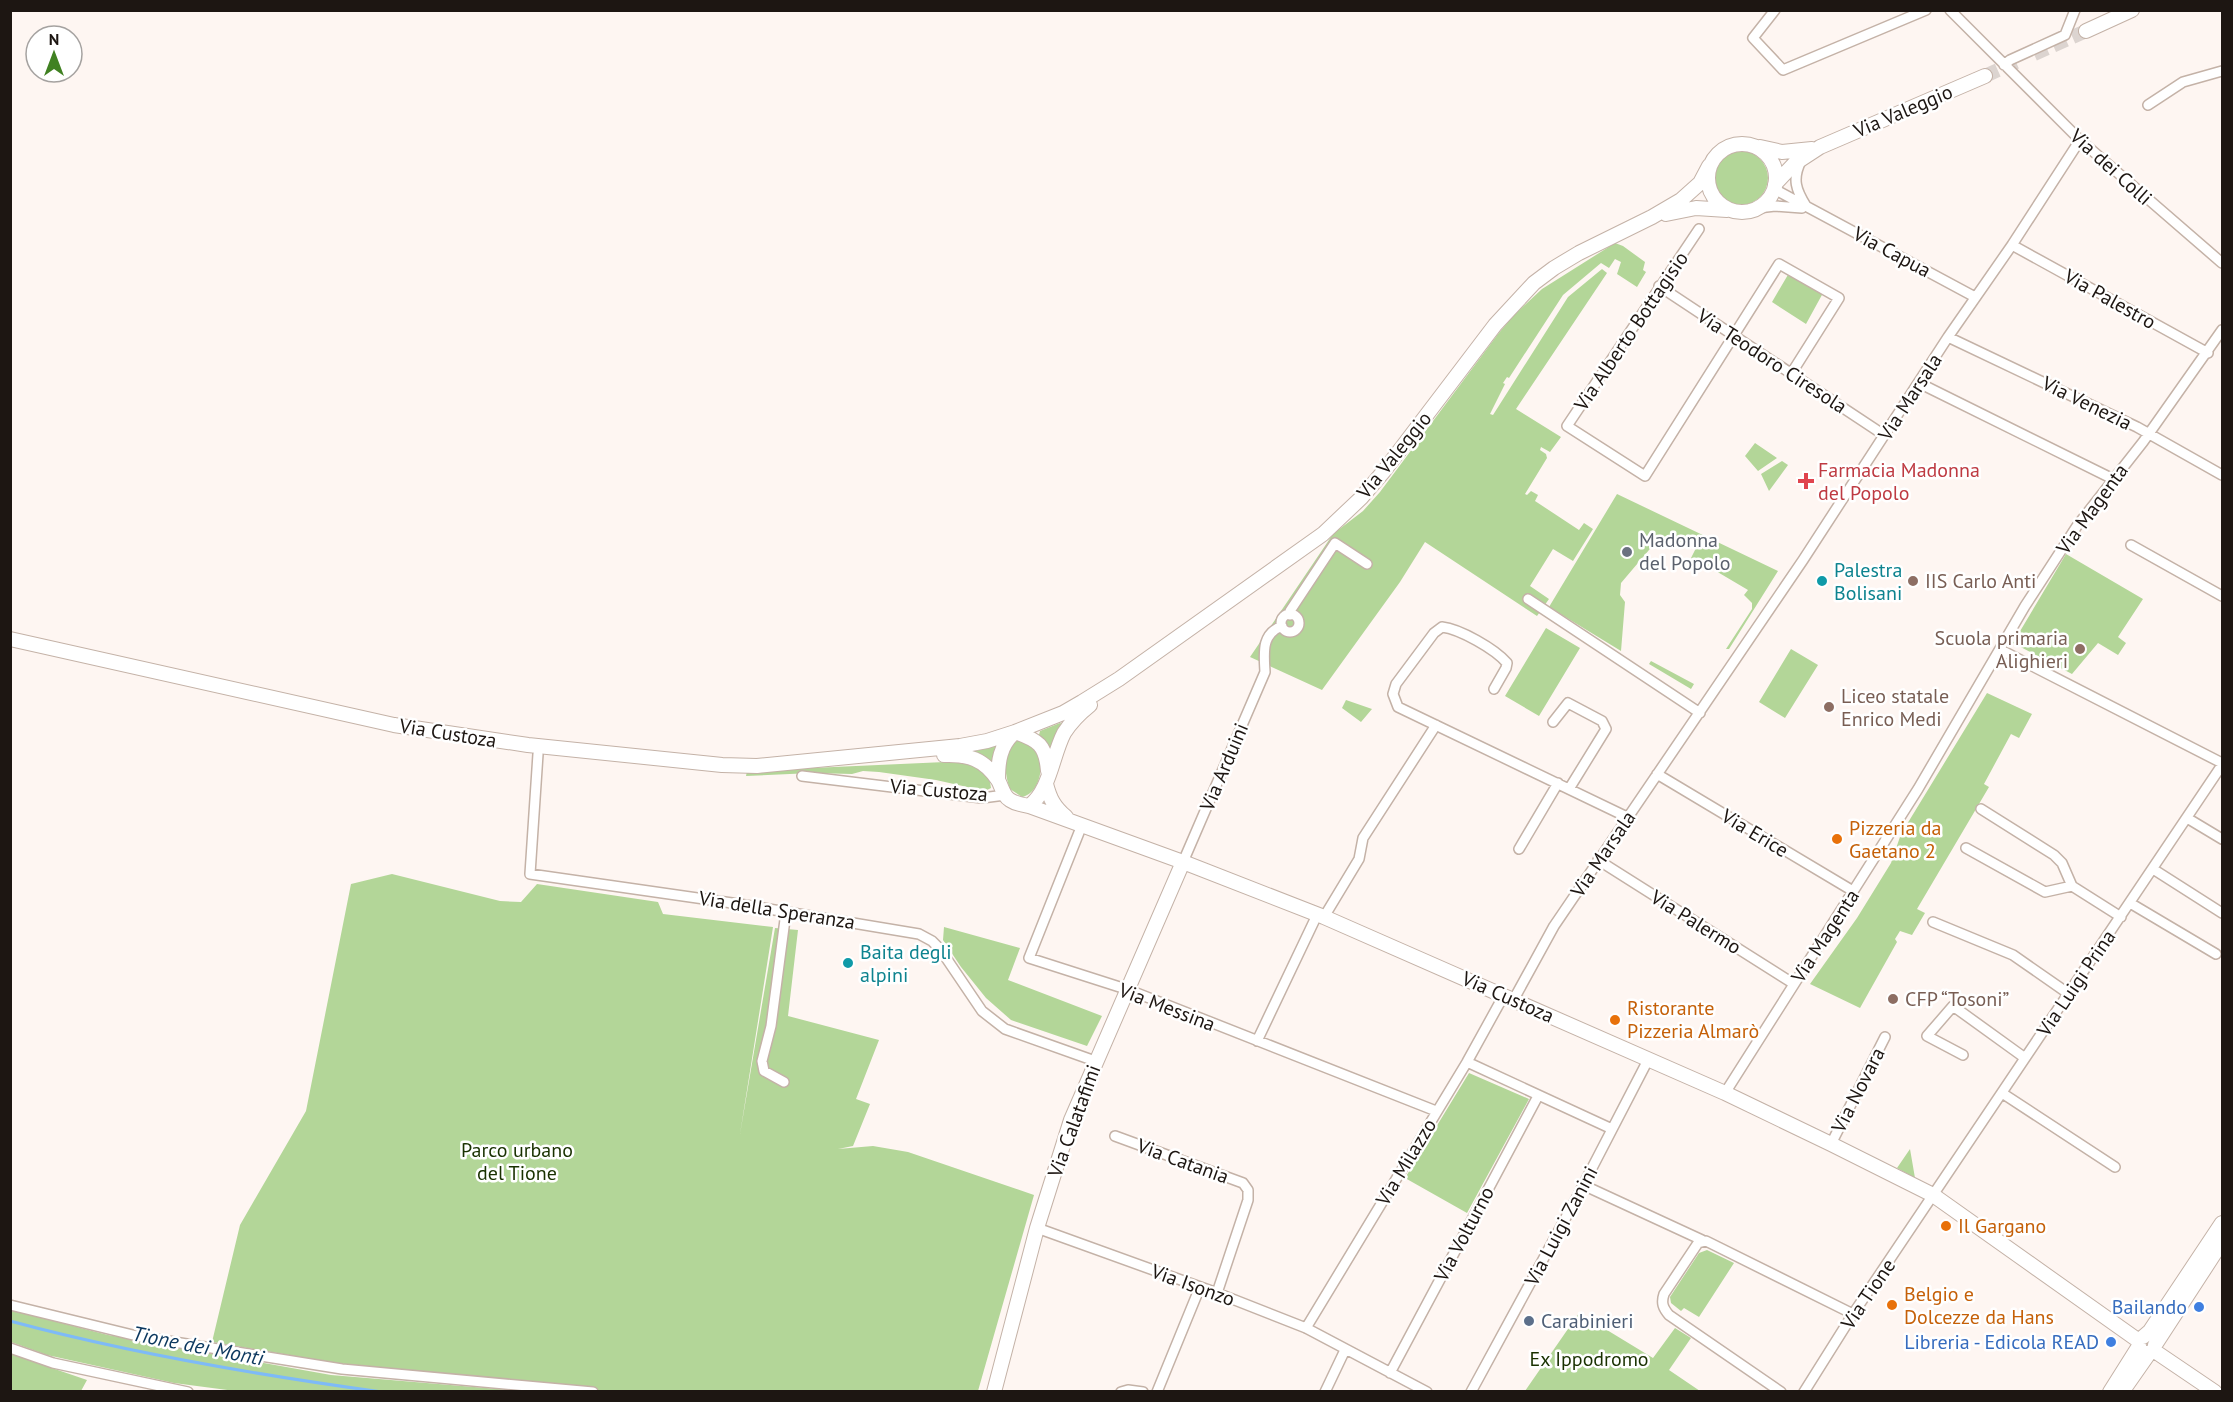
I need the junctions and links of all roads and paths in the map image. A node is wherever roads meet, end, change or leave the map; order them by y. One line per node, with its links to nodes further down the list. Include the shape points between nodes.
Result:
1 (1775, 10): 2 (street, via 1754,38 1783,70)
2 (1926, 10)
3 (1950, 10): 7 (street, Via dei Colli)
4 (1967, 10): 7 (street)
5 (2075, 10): 9 (street, via 2065,35)
6 (2132, 10): 8 (main road)
7 (1957, 18): 9 (street, Via dei Colli)
8 (2086, 31)
9 (2004, 65): 13 (street, Via dei Colli)
10 (2223, 70): 12 (street, via 2183,82)
11 (1985, 76): 15 (main road, Via Valeggio)
12 (2148, 105)
13 (2080, 140): 24 (street, Via Marsala); 25 (street, Via dei Colli)
14 (1756, 146): 15 (main road, Via Valeggio, via 1782,152); 17 (main road, via 1745,143 1724,148); 18 (main road, via 1774,166)
15 (1820, 147): 16 (main road, Via Valeggio)
16 (1804, 157): 18 (main road, Via Valeggio, via 1786,171); 20 (street, via 1795,185)
17 (1709, 166): 21 (main road, via 1708,187 1713,196 1729,210); 22 (main road, Via Valeggio, via 1694,191)
18 (1775, 187): 19 (main road); 20 (street, Via Capua)
19 (1758, 208): 20 (street, Via Capua); 21 (main road)
20 (1807, 208): 27 (street, Via Capua)
21 (1740, 212): 22 (main road, Via Valeggio, via 1696,208)
22 (1652, 217): 47 (main road, Via Valeggio, via 1579,253 1534,283 1495,325 1384,471 1350,509 1294,556)
23 (1699, 229): 26 (street, Via Alberto Bottagisio)
24 (2012, 245): 27 (street, Via Marsala); 31 (street, Via Palestro)
25 (2223, 263)
26 (1659, 286): 29 (street, Via Teodoro Ciresola); 29 (street, Via Alberto Bottagisio, via 1567,426 1594,445 1645,476)
27 (1975, 297): 30 (street, Via Marsala)
28 (2223, 330): 31 (street, Via Magenta)
29 (1733, 335): 33 (street, Via Teodoro Ciresola); 33 (street, via 1779,264 1839,298)
30 (1948, 337): 34 (street, Via Marsala); 35 (street, Via Venezia)
31 (2210, 349): 32 (street, Via Palestro); 35 (street, Via Magenta)
32 (2223, 352)
33 (1791, 374): 36 (street, Via Teodoro Ciresola)
34 (1918, 383): 36 (street, Via Marsala); 38 (street)
35 (2149, 434): 37 (street, Via Venezia); 38 (street, Via Magenta)
36 (1884, 435): 49 (street, Via Marsala)
37 (2223, 475)
38 (2113, 479): 46 (street, Via Magenta, via 2077,526)
39 (2131, 545): 41 (street)
40 (1367, 564): 43 (street, via 1335,543)
41 (2223, 596)
42 (1528, 599): 49 (street)
43 (1290, 615): 44 (street, via 1282,620); 44 (street, via 1298,620 1296,630 1288,632)
44 (1282, 626): 72 (street, Via Arduini, via 1273,629 1263,648 1265,672)
45 (10, 639): 54 (main road, Via Custoza, via 394,725 528,746 767,766)
46 (2001, 650): 55 (street); 75 (street, Via Magenta)
47 (1119, 679): 52 (main road, Via Custoza, via 1063,713); 58 (main road, via 1076,716 1065,732)
48 (1494, 689): 51 (street, via 1507,663 1453,628 1442,627 1396,684 1393,694 1398,707)
49 (1700, 713): 56 (street, Via Marsala)
50 (1553, 722): 61 (street, via 1568,703 1605,724 1605,733)
51 (1436, 725): 60 (street); 79 (street, via 1363,838 1359,859)
52 (1015, 732): 54 (main road, Via Custoza, via 960,746); 58 (main road, Via Custoza, via 1034,739 1044,751); 59 (main road, Via Custoza, via 1001,752)
53 (538, 754): 77 (street, Via della Speranza, via 530,874)
54 (893, 754): 59 (main road, Via Custoza, via 971,756)
55 (2222, 768): 66 (street, Via Luigi Prina)
56 (1657, 774): 65 (street, Via Marsala); 75 (street, Via Erice)
57 (802, 776): 62 (street, Via Custoza, via 982,798)
58 (1047, 779): 63 (main road, via 1036,801); 67 (main road, Via Custoza, via 1049,798 1056,809)
59 (998, 780): 62 (main road, Via Custoza)
60 (1558, 783): 61 (street); 70 (street)
61 (1569, 789): 65 (street)
62 (1005, 795): 63 (main road, Via Custoza)
63 (1029, 806): 67 (main road, Via Custoza)
64 (1980, 809): 74 (street, via 2054,855)
65 (1627, 817): 71 (street, Via Marsala)
66 (2187, 818): 68 (street); 73 (street, Via Luigi Prina)
67 (1077, 824): 72 (main road, Via Custoza); 84 (street, Via Messina, via 1029,958)
68 (2223, 839)
69 (1966, 848): 74 (street, via 2045,892)
70 (1519, 849)
71 (1598, 860): 83 (street, Via Palermo); 86 (street, Via Marsala)
72 (1183, 862): 79 (main road, Via Custoza); 84 (main road, Via Calatafimi)
73 (2153, 869): 76 (street, Via Luigi Prina); 78 (street)
74 (2072, 886): 80 (street)
75 (1853, 891): 83 (street, Via Magenta)
76 (2130, 903): 80 (street, Via Luigi Prina); 82 (street)
77 (786, 912): 92 (street, Via della Speranza, via 919,934 940,949 982,1011 1005,1029); 94 (street, via 771,1026 762,1061 764,1071)
78 (2223, 913)
79 (1321, 916): 86 (main road, Via Custoza); 88 (street)
80 (2121, 917): 85 (street, Via Luigi Prina)
81 (1933, 921): 85 (street, via 2013,955)
82 (2216, 954)
83 (1794, 984): 95 (street, Via Magenta)
84 (1129, 990): 88 (street, Via Messina); 92 (main road, Via Calatafimi)
85 (2069, 994): 90 (street, Via Luigi Prina)
86 (1509, 997): 91 (main road, Via Custoza); 93 (street, Via Milazzo)
87 (1885, 1037): 101 (street, Via Novara)
88 (1257, 1041): 98 (street, Via Messina)
89 (1963, 1055): 90 (street, via 1927,1036 1953,1006)
90 (2025, 1058): 96 (street, Via Luigi Prina)
91 (1648, 1060): 95 (main road, Via Custoza); 99 (street, Via Luigi Zanini)
92 (1095, 1061): 106 (main road, Via Calatafimi, via 1071,1120)
93 (1467, 1062): 97 (street); 98 (street, Via Milazzo)
94 (784, 1082)
95 (1725, 1093): 101 (main road, Via Custoza)
96 (2002, 1093): 102 (street); 104 (street, Via Luigi Prina)
97 (1538, 1096): 99 (street); 117 (street, Via Volturno)
98 (1437, 1111): 113 (street, Via Milazzo)
99 (1612, 1129): 103 (street, Via Luigi Zanini)
100 (1115, 1136): 110 (street, Via Catania, via 1243,1183 1248,1190)
101 (1831, 1144): 104 (main road, Via Custoza)
102 (2115, 1167)
103 (1583, 1185): 107 (street); 126 (street, Via Luigi Zanini)
104 (1933, 1196): 112 (street, Via Tione); 114 (main road, Via Custoza)
105 (2223, 1224): 114 (main road, via 2150,1331)
106 (1037, 1228): 109 (street, Via Isonzo); 120 (main road, Via Calatafimi)
107 (1702, 1240): 112 (street); 127 (street, via 1664,1294 1663,1308 1669,1316)
108 (2223, 1242): 114 (main road)
109 (1200, 1287): 110 (street, Via Isonzo); 123 (street)
110 (1217, 1293): 113 (street, Via Isonzo)
111 (10, 1305): 119 (street, via 137,1336 342,1369)
112 (1853, 1314): 128 (street, Via Tione)
113 (1306, 1328): 116 (street, Via Isonzo)
114 (2147, 1345): 129 (main road); 130 (main road); 131 (main road, Via Custoza)
115 (10, 1348): 118 (street, via 53,1363)
116 (1345, 1350): 117 (street, Via Isonzo); 124 (street)
117 (1390, 1373): 125 (street, Via Isonzo)
118 (188, 1392)
119 (593, 1392)
120 (994, 1392)
121 (1121, 1392): 122 (street)
122 (1143, 1392)
123 (1157, 1392)
124 (1325, 1392)
125 (1427, 1392)
126 (1471, 1392)
127 (1781, 1392)
128 (1804, 1392)
129 (2110, 1392)
130 (2122, 1392)
131 (2215, 1392)

